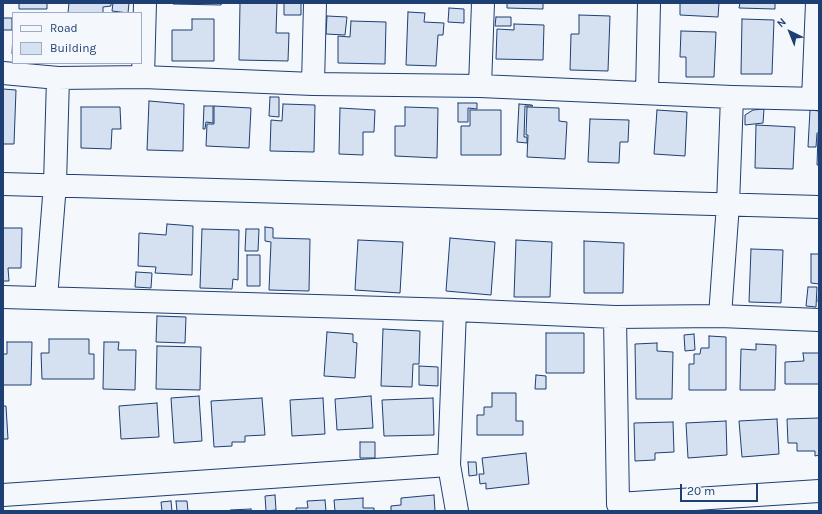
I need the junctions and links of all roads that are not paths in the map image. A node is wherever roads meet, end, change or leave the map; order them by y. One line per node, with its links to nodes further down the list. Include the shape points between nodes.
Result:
1 (145, 3): 7 (street)
2 (315, 3): 9 (street)
3 (483, 3): 10 (street)
4 (650, 3): 11 (street)
5 (817, 3): 13 (street)
6 (3, 73): 8 (street)
7 (143, 77): 8 (street); 9 (street)
8 (58, 78): 15 (street)
9 (313, 84): 10 (street)
10 (480, 86): 11 (street)
11 (647, 93): 12 (street)
12 (732, 97): 13 (street); 16 (street)
13 (816, 99)
14 (3, 184): 15 (street)
15 (54, 184): 16 (street); 19 (street)
16 (728, 204): 17 (street); 21 (street)
17 (819, 208)
18 (3, 297): 19 (street)
19 (46, 298): 20 (street)
20 (455, 310): 22 (street); 24 (street)
21 (720, 316): 22 (street); 23 (street)
22 (615, 317): 27 (street)
23 (819, 320)
24 (448, 465): 26 (street); 28 (street)
25 (819, 491): 27 (street)
26 (3, 495)
27 (620, 507)
28 (457, 511)

